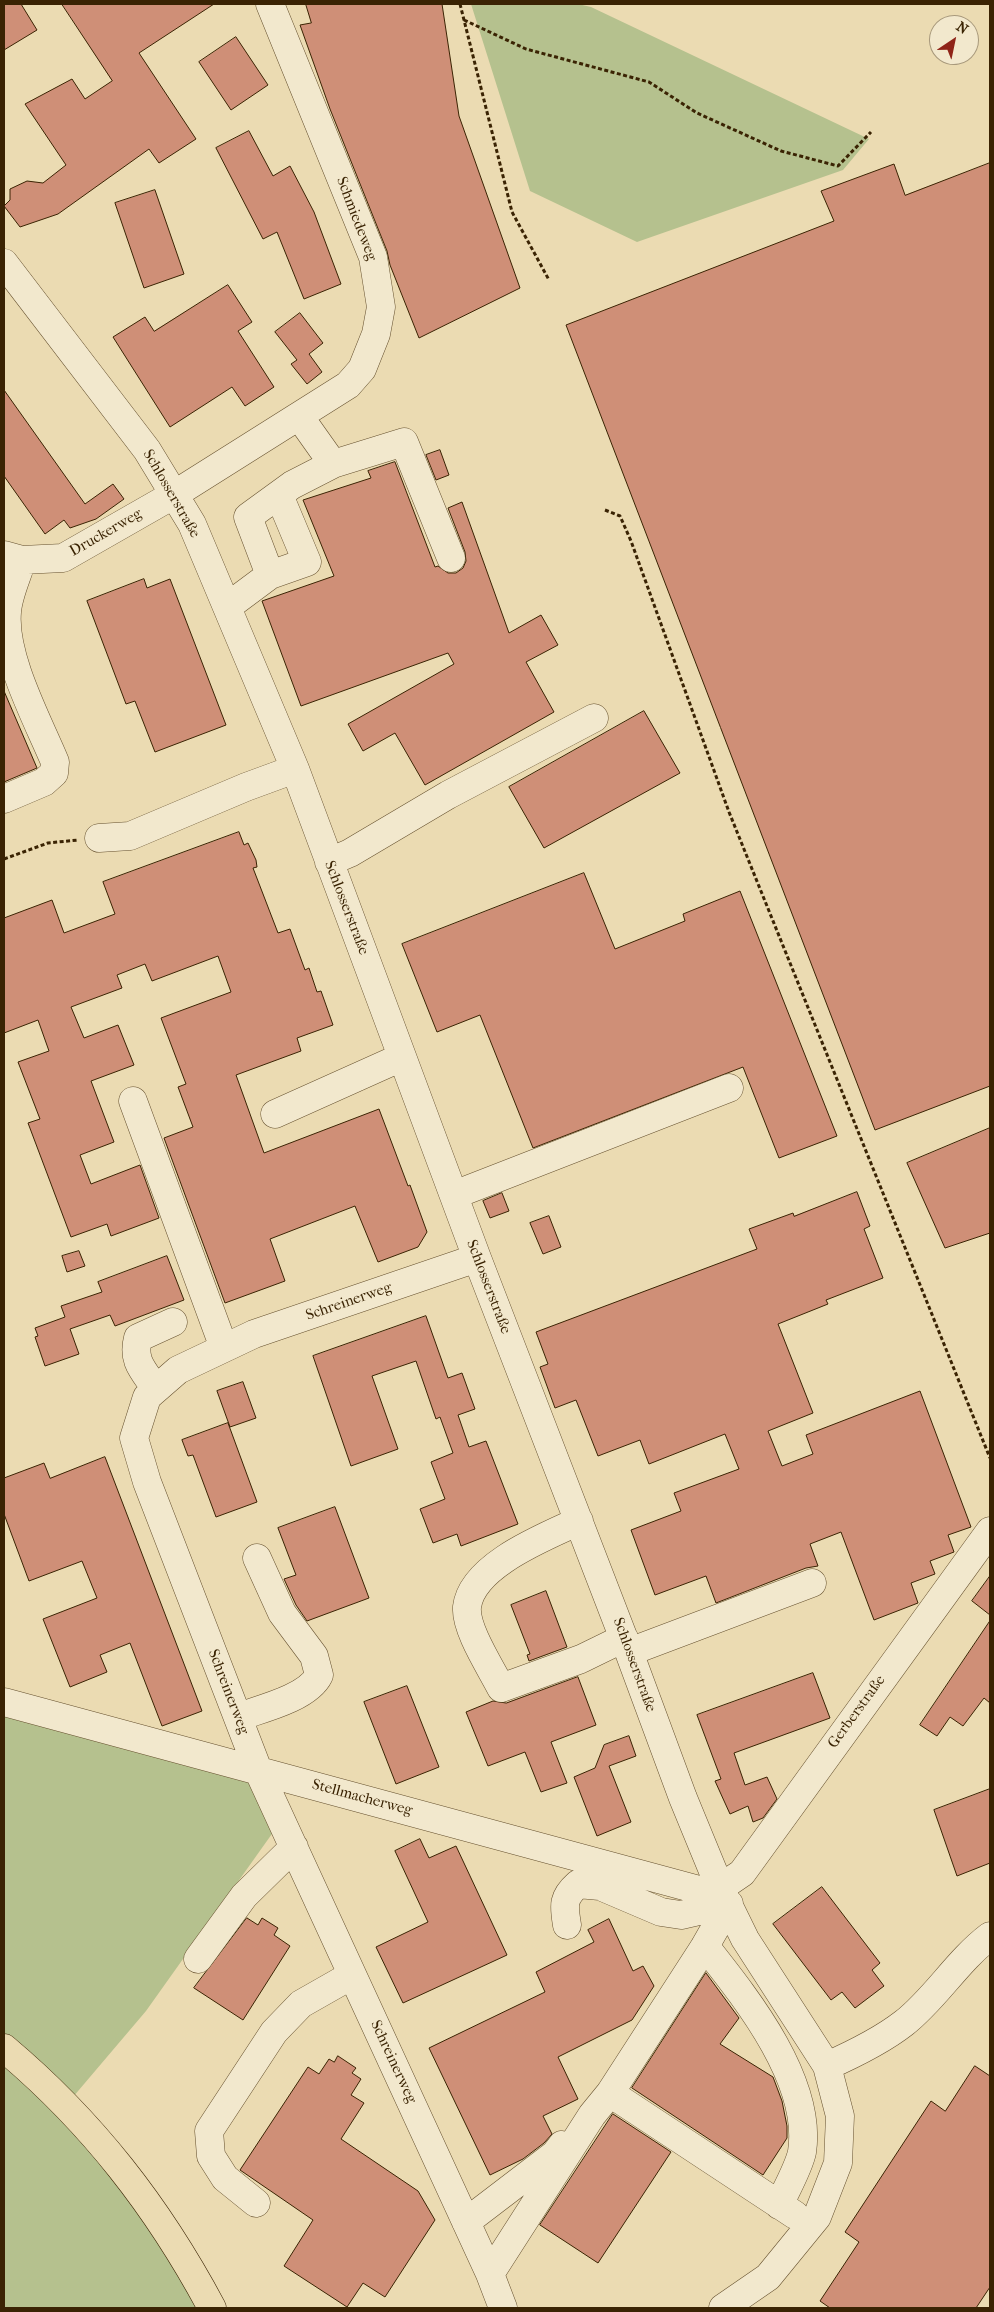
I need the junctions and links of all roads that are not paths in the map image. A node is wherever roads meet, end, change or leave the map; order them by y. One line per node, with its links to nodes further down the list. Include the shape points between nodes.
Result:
1 (270, 4): 3 (street, Schmiedeweg, via 373,257 381,306 376,334 362,369 348,385)
2 (4, 263): 5 (street, Schlosserstraße, via 147,450)
3 (299, 416): 4 (street); 5 (street, Schmiedeweg)
4 (333, 464): 6 (street); 8 (street, via 404,442)
5 (175, 494): 7 (street, Druckerweg, via 63,558); 10 (street, Schlosserstraße, via 192,524)
6 (279, 495): 9 (street, via 248,517); 9 (street, via 307,562)
7 (13, 558): 11 (street, via 6,629)
8 (451, 558)
9 (270, 575): 10 (street)
10 (227, 607): 13 (street, Schlosserstraße)
11 (8, 655): 14 (street, via 55,762 54,773 44,782)
12 (594, 718): 16 (street)
13 (295, 769): 15 (street, via 130,836); 16 (street, Schlosserstraße)
14 (4, 799)
15 (99, 838)
16 (329, 862): 17 (street, Schlosserstraße)
17 (402, 1058): 20 (street); 21 (street, Schlosserstraße)
18 (729, 1088): 21 (street)
19 (133, 1101): 24 (street)
20 (275, 1114)
21 (454, 1195): 22 (street, Schlosserstraße)
22 (477, 1258): 24 (street, Schreinerweg, via 254,1334); 26 (street, Schlosserstraße)
23 (174, 1322): 25 (street, via 138,1338 137,1362)
24 (224, 1348): 25 (street, Schreinerweg, via 178,1370)
25 (156, 1389): 32 (street, Schreinerweg, via 147,1397 134,1438 147,1482)
26 (579, 1521): 30 (street, Schlosserstraße); 30 (street, via 519,1550 480,1580 472,1590 467,1608 470,1627 501,1688)
27 (990, 1531): 35 (street, Gerberstraße)
28 (257, 1558): 32 (street, via 282,1613 314,1656 319,1674 315,1683 283,1701)
29 (812, 1583): 30 (street)
30 (627, 1645): 35 (street, Schlosserstraße, via 683,1798)
31 (4, 1702): 33 (street, Stellmacherweg)
32 (238, 1718): 33 (street, Schreinerweg)
33 (258, 1770): 34 (street, Schreinerweg); 35 (street, Stellmacherweg)
34 (294, 1847): 39 (street, via 244,1896); 40 (street, Schreinerweg)
35 (725, 1896): 36 (street, via 681,1915 661,1912 600,1886 578,1884 564,1906); 38 (street); 42 (street, Schlosserstraße, via 745,1939)
36 (567, 1926)
37 (990, 1936): 42 (street, via 975,1947 905,2023)
38 (705, 1946): 43 (street); 46 (street, via 763,2026 794,2089 802,2120 802,2153)
39 (198, 1959)
40 (352, 1975): 45 (street, via 301,2004 274,2032 209,2131 211,2156 225,2178); 47 (street, Schreinerweg)
41 (4, 2048): 50 (main road, via 62,2100 137,2186)
42 (828, 2066): 48 (street, Schlosserstraße, via 840,2116 838,2163 817,2217)
43 (610, 2093): 46 (street); 49 (street, via 592,2115)
44 (573, 2120): 47 (street, via 556,2154)
45 (256, 2204)
46 (779, 2204): 48 (street)
47 (466, 2222): 49 (street, Schreinerweg)
48 (810, 2225): 52 (street, Schlosserstraße, via 768,2277)
49 (490, 2274): 51 (street, Schreinerweg)
50 (212, 2308)
51 (503, 2308)
52 (723, 2308)

